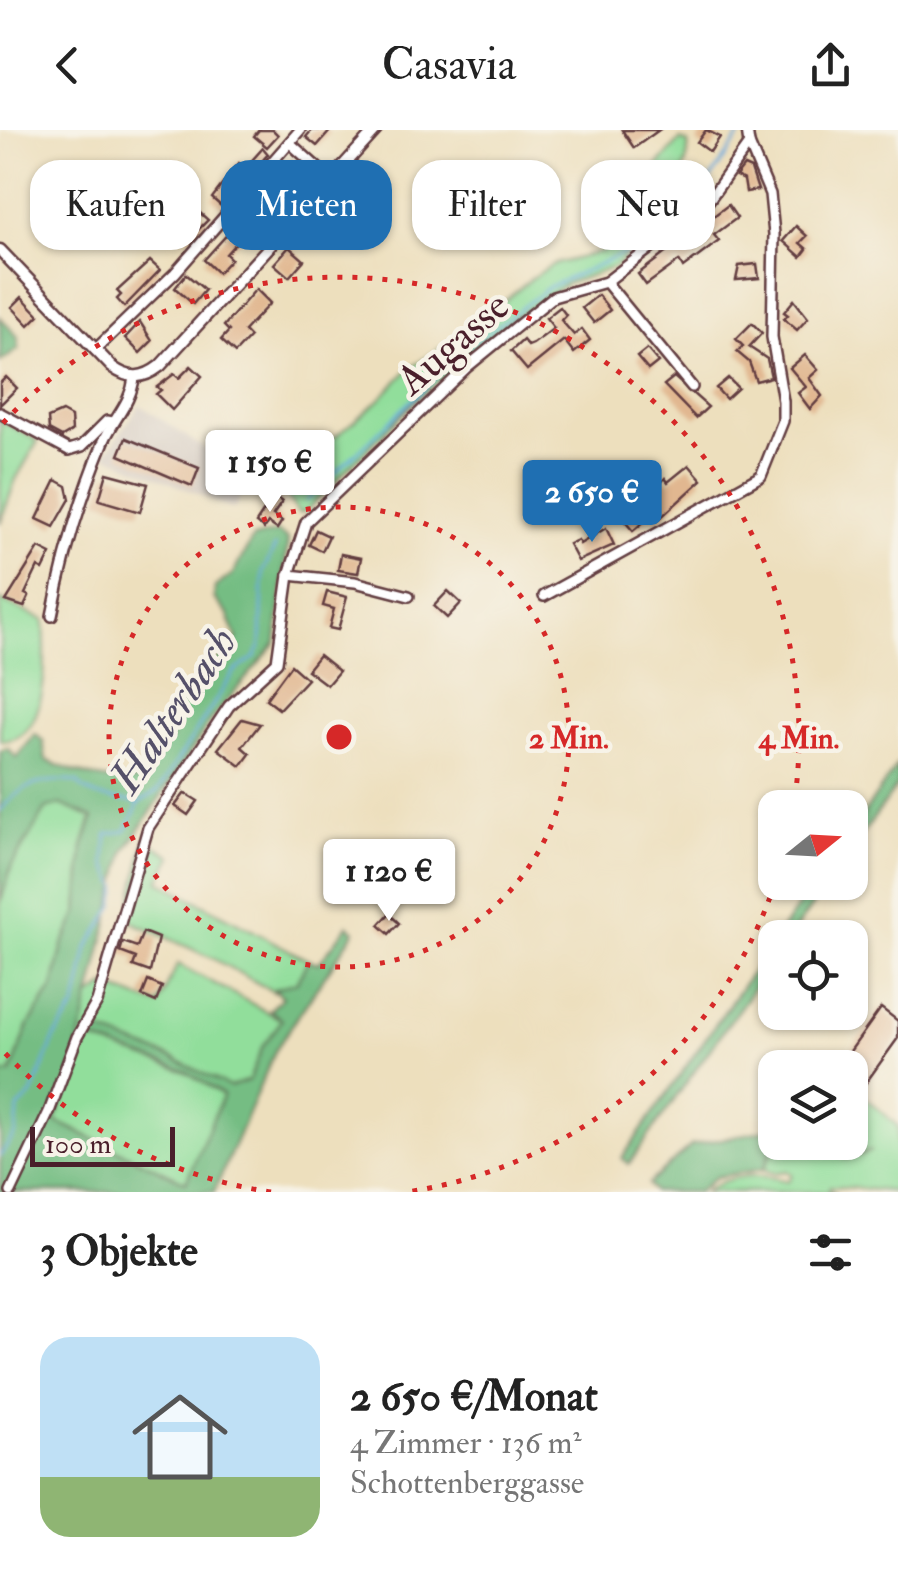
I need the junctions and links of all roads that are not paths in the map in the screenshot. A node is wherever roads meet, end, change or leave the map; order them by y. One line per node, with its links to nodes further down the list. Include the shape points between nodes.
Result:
1 (300, 130): 4 (street)
2 (376, 130): 6 (street)
3 (748, 137): 9 (street, Augasse, via 704,207); 17 (street, via 770,194 772,337 783,401 783,421 761,476)
4 (290, 143): 5 (street); 10 (street)
5 (309, 160)
6 (347, 160)
7 (0, 250): 10 (street)
8 (264, 250): 11 (street, via 160,366)
9 (606, 282): 12 (street); 15 (street, Augasse, via 554,298 466,366 306,522)
10 (95, 350): 11 (street)
11 (134, 378): 14 (street, via 130,400)
12 (692, 388)
13 (0, 413): 14 (street, via 69,450)
14 (113, 422): 18 (street, via 63,564)
15 (289, 575): 16 (street); 19 (street, Augasse, via 277,662 230,706 148,828 98,1002)
16 (409, 596)
17 (544, 596)
18 (52, 616)
19 (10, 1192)

